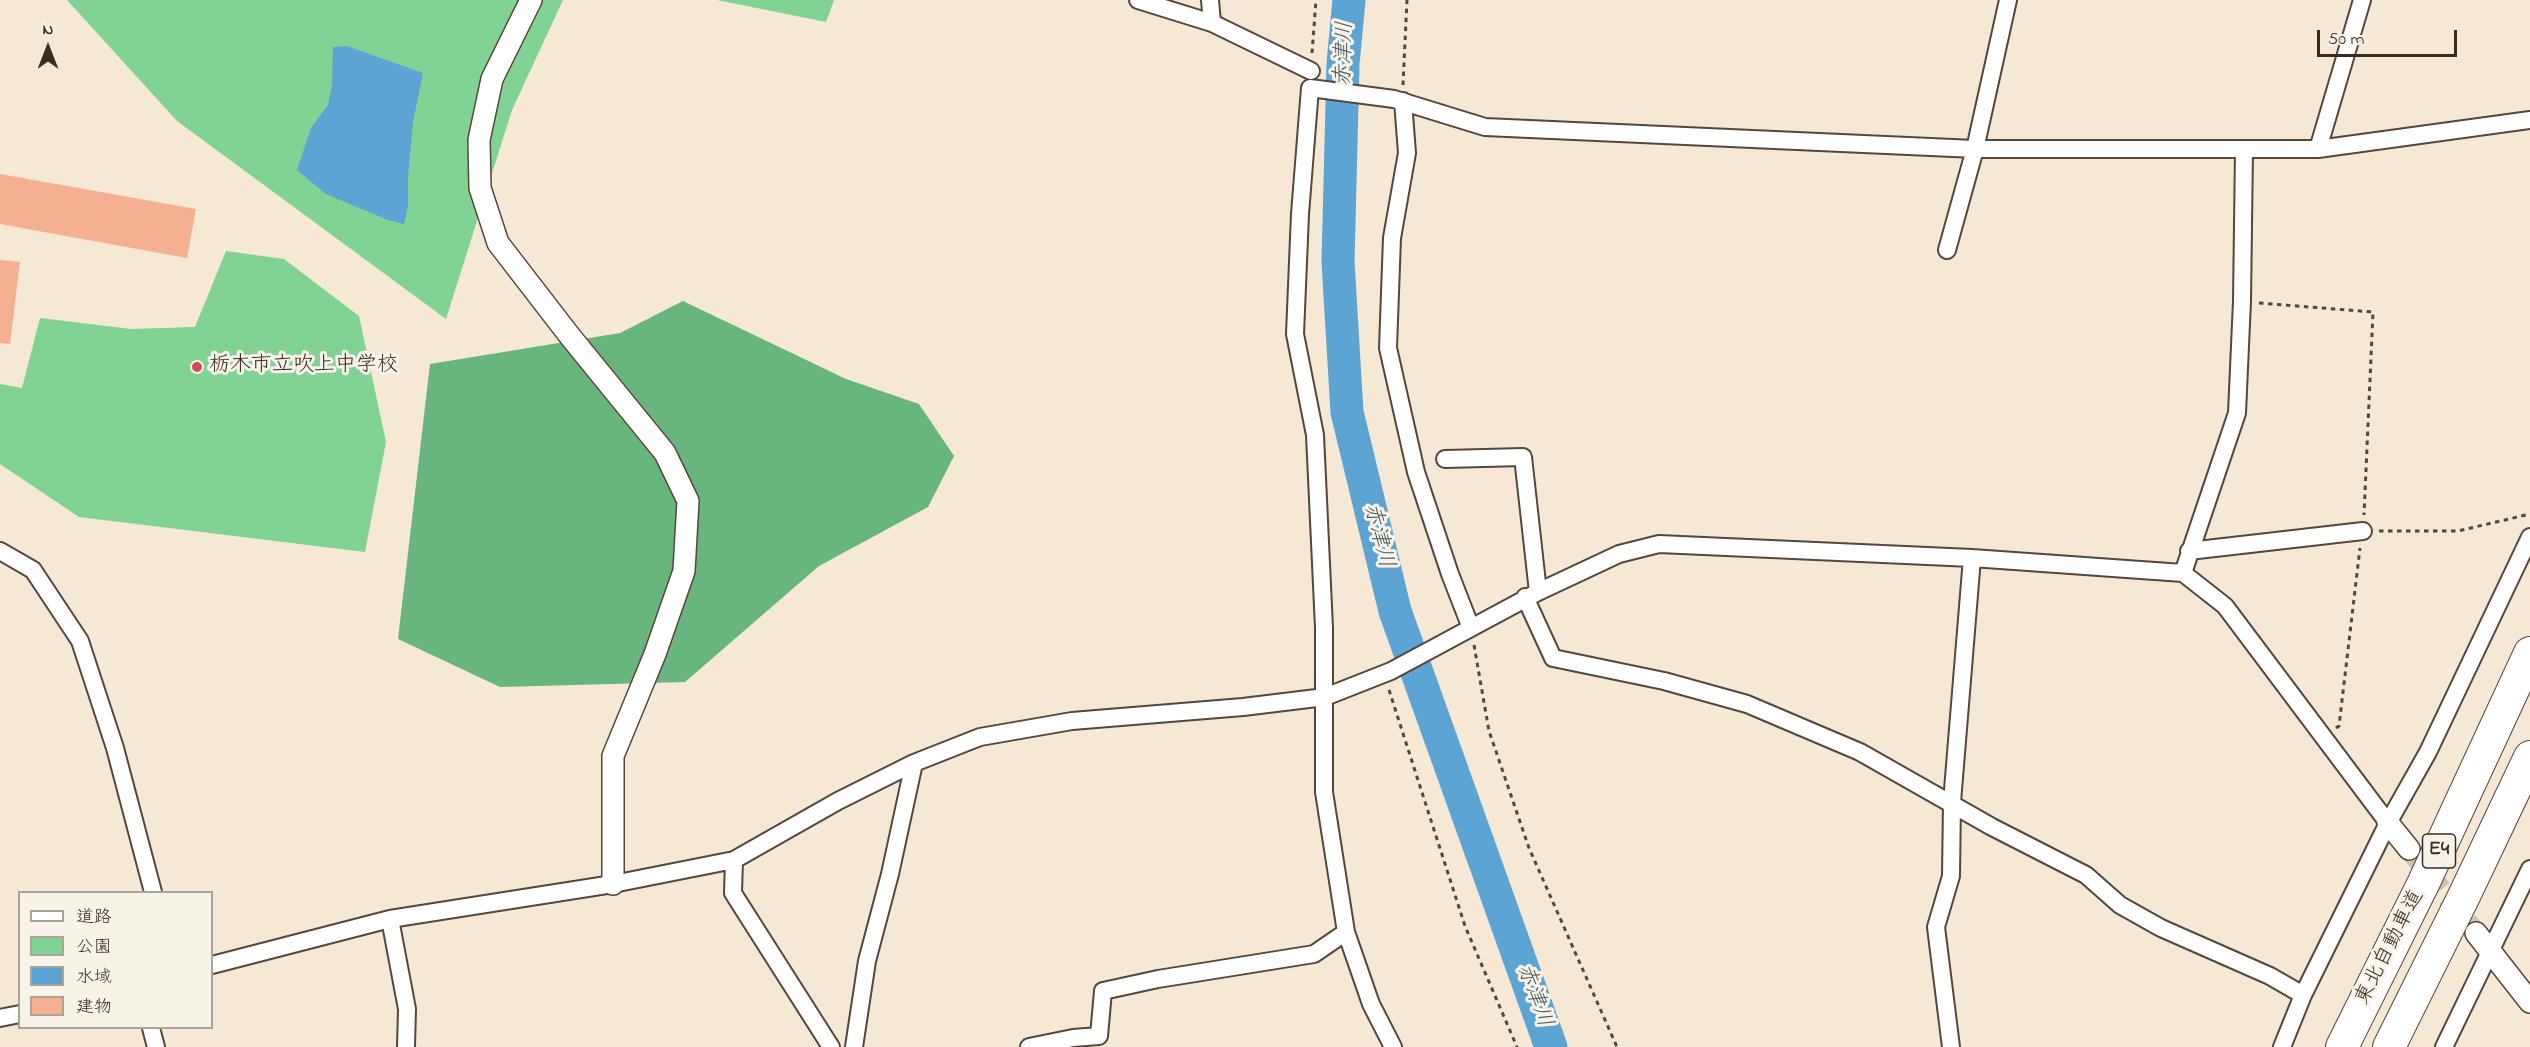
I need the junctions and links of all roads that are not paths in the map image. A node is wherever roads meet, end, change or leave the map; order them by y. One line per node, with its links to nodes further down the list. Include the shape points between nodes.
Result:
1 (531, 0): 32 (street, via 492,79 479,140 480,188 498,243 665,453 688,501 684,571 613,756)
2 (1138, 0): 6 (street)
3 (1210, 0): 6 (street)
4 (2008, 0): 11 (street)
5 (2362, 0): 10 (street)
6 (1212, 23): 7 (street)
7 (1311, 71)
8 (1398, 100): 11 (street, via 1485,127); 22 (street, via 1407,153 1392,238 1388,348 1416,472); 24 (street, via 1310,88 1295,334 1315,435)
9 (2530, 120): 10 (street)
10 (2318, 148): 12 (street)
11 (1975, 149): 12 (street); 13 (street)
12 (2244, 150): 18 (street, via 2237,413)
13 (1947, 250)
14 (1445, 459): 21 (street, via 1523,457)
15 (2362, 531): 18 (street)
16 (2530, 537): 28 (street, via 2428,752)
17 (0, 551): 33 (street, via 33,570 80,641 115,748)
18 (2189, 551): 20 (street)
19 (1972, 558): 20 (street); 21 (street, via 1659,544 1619,554); 27 (street)
20 (2183, 573): 28 (street, via 2225,606)
21 (1531, 595): 22 (street); 27 (street, via 1553,658 1664,681 1747,704 1860,752)
22 (1465, 632): 24 (street, via 1388,672)
23 (2530, 653): 52 (highway, 東北自動車道 / E4)
24 (1325, 697): 26 (street, via 1049,725 980,737); 35 (street, via 1324,792)
25 (2530, 757): 53 (highway, 東北自動車道 / E4)
26 (914, 763): 30 (street); 47 (street, via 867,961)
27 (1952, 802): 39 (street, via 2086,875 2121,905 2161,928 2270,976); 50 (street, via 1951,876 1936,927)
28 (2388, 824): 29 (street); 39 (street)
29 (2409, 849)
30 (734, 860): 32 (street); 46 (street, via 733,893)
31 (2530, 869): 37 (street)
32 (613, 884): 34 (street)
33 (153, 891)
34 (390, 919): 38 (street); 45 (street, via 407,1009)
35 (1346, 932): 48 (street, via 1314,954 1103,991 1099,1036); 49 (street, via 1371,1004)
36 (2476, 933): 37 (street)
37 (2490, 952): 40 (street); 54 (street)
38 (213, 965)
39 (2303, 995): 51 (street)
40 (2530, 1002)
41 (18, 1014): 42 (street)
42 (0, 1018)
43 (151, 1029): 44 (street)
44 (156, 1047)
45 (406, 1047)
46 (831, 1047)
47 (854, 1047)
48 (1029, 1047)
49 (1393, 1047)
50 (1951, 1047)
51 (2282, 1047)
52 (2342, 1047)
53 (2389, 1047)
54 (2445, 1047)

